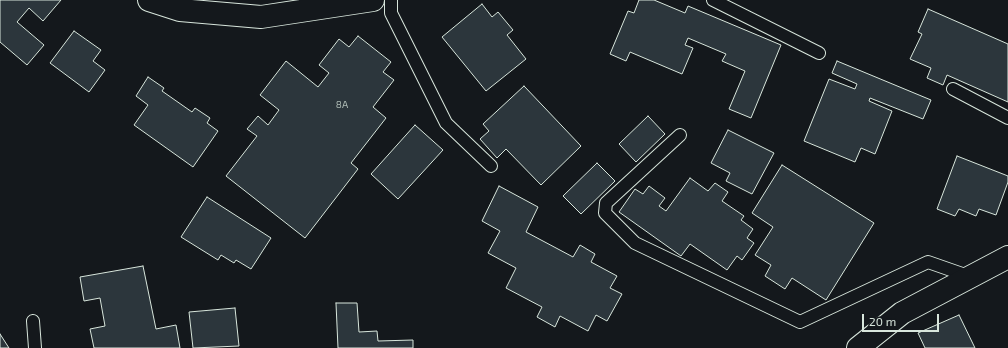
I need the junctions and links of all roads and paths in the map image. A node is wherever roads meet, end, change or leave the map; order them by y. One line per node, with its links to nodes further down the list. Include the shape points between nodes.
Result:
1 (149, 0): 2 (street, via 180,10 261,17)
2 (373, 0)
3 (391, 0): 9 (lane, via 391,13 446,123)
4 (713, 0): 5 (lane)
5 (819, 53)
6 (953, 89): 7 (lane)
7 (1008, 118)
8 (680, 135): 11 (lane, via 606,203 605,213 643,247 800,322 928,262)
9 (491, 166)
10 (1008, 257): 11 (street)
11 (971, 277): 14 (street, via 902,313)
12 (33, 321): 13 (lane)
13 (35, 348)
14 (858, 348)

